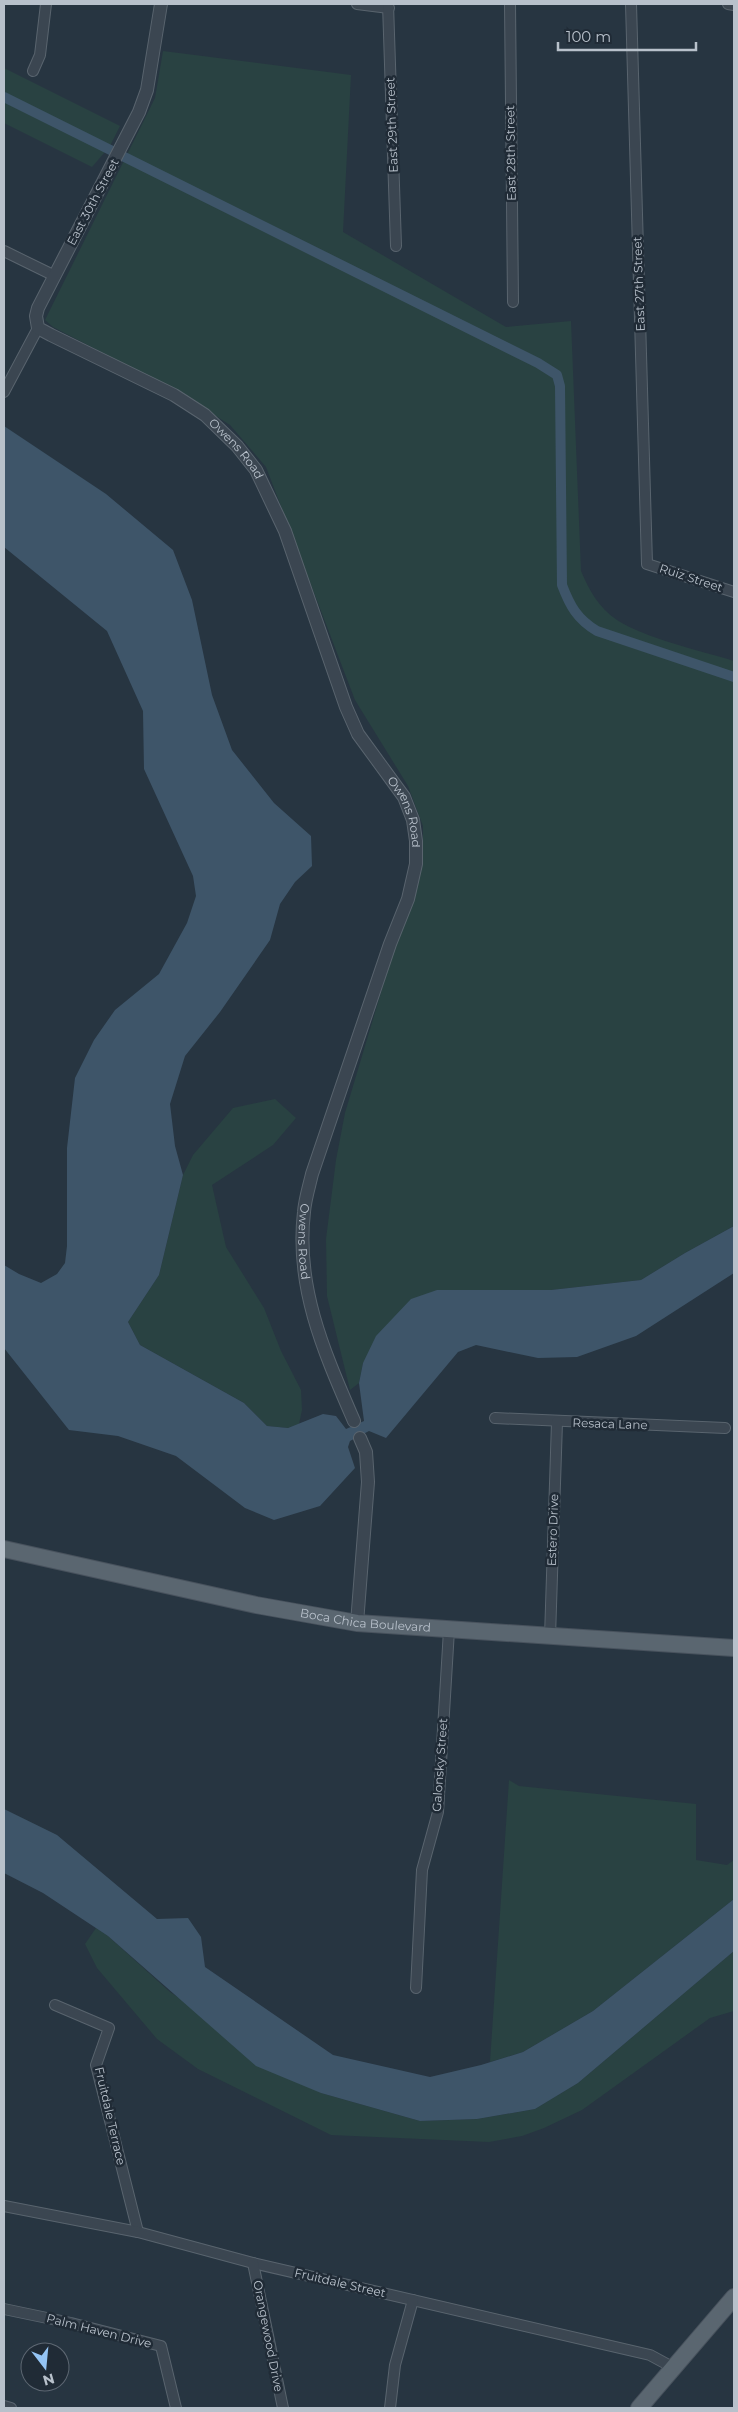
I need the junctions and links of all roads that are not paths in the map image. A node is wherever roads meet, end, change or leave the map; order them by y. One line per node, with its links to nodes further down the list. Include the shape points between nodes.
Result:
1 (46, 4): 9 (street, via 40,54)
2 (161, 4): 12 (street, East 30th Street, via 147,90 105,181)
3 (357, 4): 8 (street)
4 (510, 4): 13 (street, East 28th Street)
5 (631, 4): 16 (street, East 27th Street)
6 (728, 4): 7 (street)
7 (734, 5)
8 (388, 6): 10 (street, East 29th Street)
9 (33, 71)
10 (396, 246)
11 (4, 251): 12 (street)
12 (55, 276): 14 (street, East 30th Street, via 38,308)
13 (513, 302)
14 (38, 328): 15 (street, East 30th Street); 19 (street, Owens Road, via 174,394 205,416 237,446 256,470 285,531 358,734 404,797 413,820 416,864 408,899 312,1174 304,1211 303,1274 312,1317)
15 (4, 392)
16 (647, 564): 17 (street, Ruiz Street)
17 (734, 592)
18 (495, 1418): 20 (street, Resaca Lane)
19 (354, 1422)
20 (557, 1422): 21 (street, Resaca Lane); 26 (street, Estero Drive)
21 (725, 1428)
22 (360, 1438): 24 (street, via 368,1467 368,1490)
23 (4, 1549): 24 (main road, Boca Chica Boulevard, via 256,1605)
24 (357, 1623): 25 (main road, Boca Chica Boulevard)
25 (449, 1630): 26 (main road, Boca Chica Boulevard); 28 (street, Galonsky Street, via 438,1812 422,1870)
26 (550, 1637): 27 (main road, Boca Chica Boulevard)
27 (734, 1648)
28 (416, 1988)
29 (56, 2005): 31 (street, Fruitdale Terrace, via 109,2028 96,2065)
30 (4, 2206): 31 (street, Fruitdale Street)
31 (138, 2232): 32 (street, Fruitdale Street)
32 (253, 2263): 34 (street, Fruitdale Street); 40 (street, Orangewood Drive)
33 (734, 2297): 36 (main road)
34 (413, 2300): 36 (street, Fruitdale Street, via 650,2355); 41 (street, via 395,2365)
35 (4, 2309): 39 (street, Palm Haven Drive, via 161,2346)
36 (674, 2368): 42 (main road)
37 (4, 2406): 38 (street)
38 (11, 2408)
39 (176, 2408)
40 (283, 2408)
41 (390, 2408)
42 (639, 2408)

